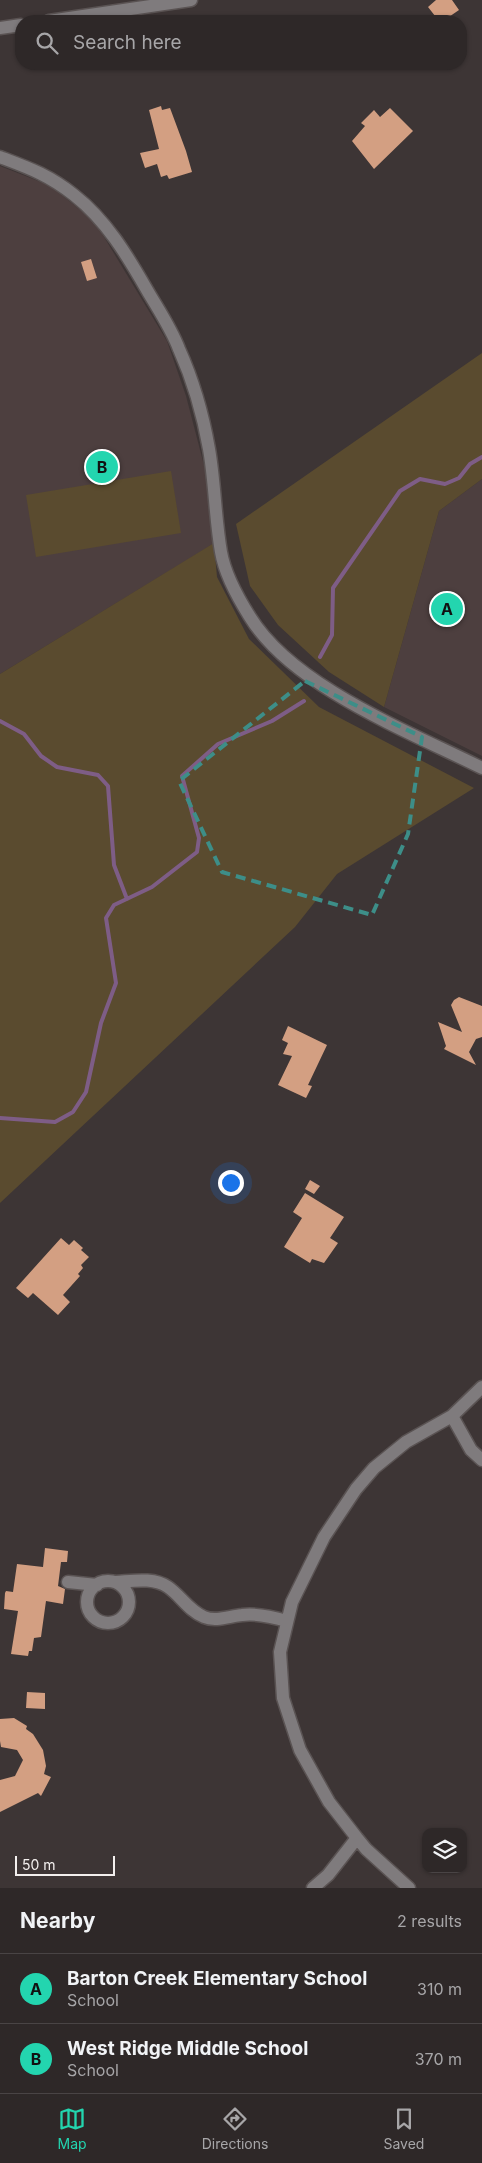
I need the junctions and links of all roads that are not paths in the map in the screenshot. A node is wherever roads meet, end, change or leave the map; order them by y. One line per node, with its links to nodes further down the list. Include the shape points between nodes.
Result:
1 (190, 0): 2 (street)
2 (89, 15)
3 (15, 26): 4 (street)
4 (0, 28)
5 (0, 157): 6 (street, via 42,173 75,195 104,222 132,263 179,347 201,411 210,450 221,554 230,581 250,618 280,653 322,686)
6 (482, 768)
7 (482, 1387): 8 (street)
8 (452, 1416): 9 (street, via 471,1450); 13 (street, via 406,1442 374,1468 356,1489 324,1537 292,1602)
9 (482, 1460)
10 (68, 1582): 12 (street)
11 (116, 1582): 12 (street); 12 (street, via 126,1592 129,1606 122,1618 109,1623 96,1619 88,1608 88,1595); 13 (street, via 151,1580 168,1587 205,1618 220,1619 243,1614)
12 (96, 1585)
13 (287, 1621): 14 (street, via 280,1652 283,1698 300,1750 329,1802)
14 (357, 1838): 15 (street, via 328,1876); 16 (street)
15 (313, 1888)
16 (409, 1888)

